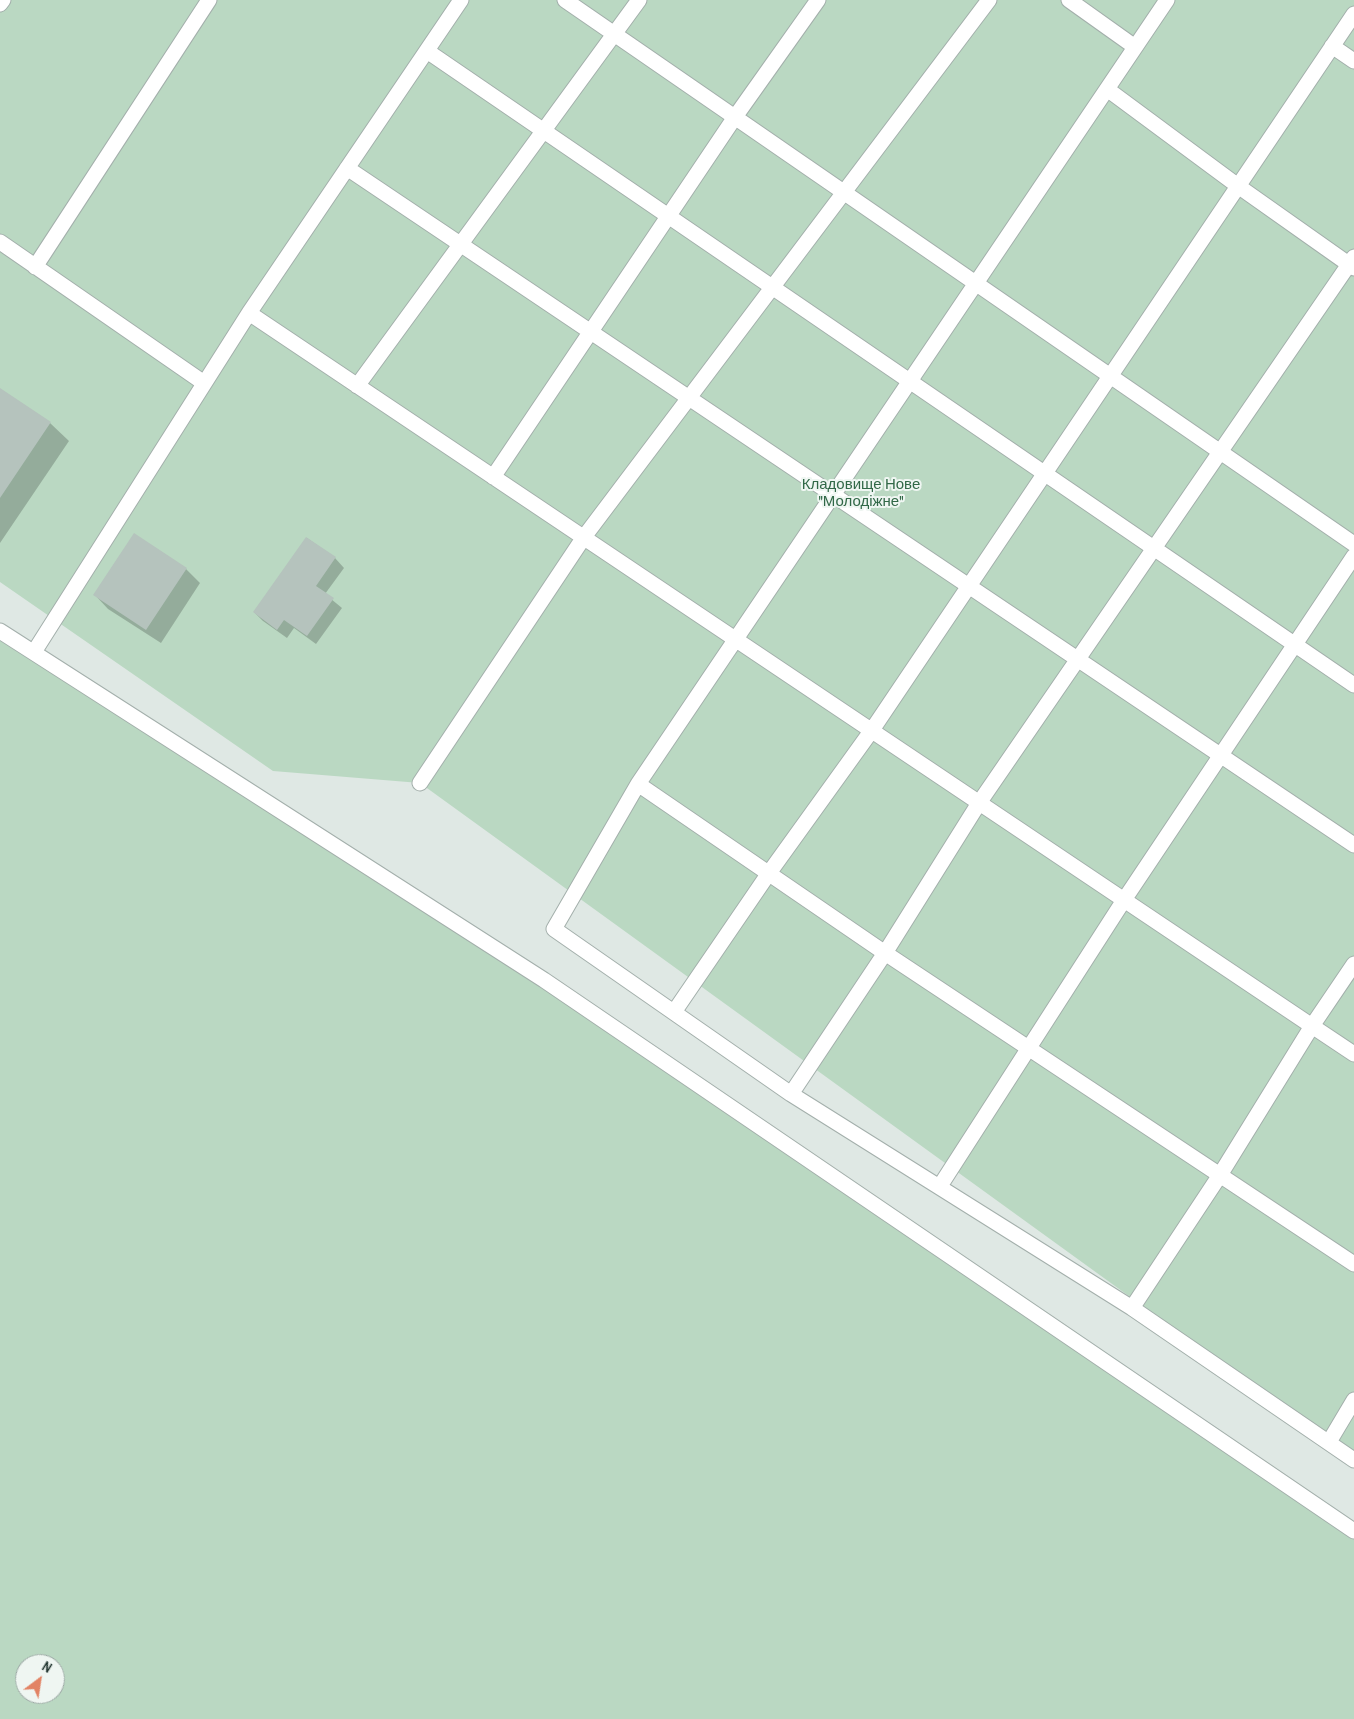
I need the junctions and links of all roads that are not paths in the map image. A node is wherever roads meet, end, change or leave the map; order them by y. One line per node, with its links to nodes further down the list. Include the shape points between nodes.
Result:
1 (3, 0): 10 (street)
2 (209, 0): 27 (street)
3 (461, 0): 15 (street)
4 (566, 0): 12 (street)
5 (639, 0): 12 (street)
6 (818, 0): 18 (street)
7 (989, 0): 22 (street)
8 (1069, 0): 14 (street)
9 (1166, 0): 14 (street)
10 (0, 4)
11 (1354, 14): 13 (street)
12 (614, 34): 18 (street); 19 (street)
13 (1332, 46): 16 (street); 21 (street)
14 (1135, 47): 17 (street)
15 (427, 51): 19 (street); 20 (street)
16 (1354, 61)
17 (1107, 88): 21 (street); 28 (street)
18 (735, 117): 22 (street); 23 (street)
19 (543, 130): 23 (street); 25 (street)
20 (347, 168): 25 (street); 30 (street)
21 (1238, 186): 26 (street); 32 (street)
22 (844, 192): 28 (street); 29 (street)
23 (668, 216): 29 (street); 31 (street)
24 (0, 242): 27 (street)
25 (460, 244): 31 (street); 35 (street)
26 (1352, 263): 37 (street)
27 (35, 267): 34 (street)
28 (976, 283): 32 (street); 33 (street)
29 (773, 287): 33 (street); 36 (street)
30 (249, 313): 34 (street); 35 (street)
31 (591, 332): 36 (street); 39 (street)
32 (1111, 376): 37 (street); 38 (street)
33 (909, 381): 38 (street); 40 (street)
34 (204, 383): 49 (street)
35 (357, 386): 39 (street)
36 (689, 398): 40 (street); 41 (street)
37 (1220, 451): 42 (street); 43 (street)
38 (1045, 473): 43 (street); 45 (street)
39 (493, 477): 41 (street)
40 (833, 495): 45 (street); 47 (street)
41 (584, 537): 47 (street); 54 (street)
42 (1354, 544)
43 (1154, 548): 48 (street); 50 (street)
44 (1354, 556): 48 (street)
45 (969, 586): 50 (street); 52 (street)
46 (0, 631): 49 (street)
47 (735, 639): 52 (street); 55 (street)
48 (1295, 644): 51 (street); 53 (street)
49 (34, 652): 74 (street, via 544,980)
50 (1077, 659): 53 (street); 56 (street)
51 (1354, 685)
52 (872, 730): 56 (street); 58 (street)
53 (1220, 755): 57 (street); 59 (street)
54 (420, 783)
55 (638, 784): 58 (street); 62 (street, via 554,930)
56 (979, 803): 59 (street); 60 (street)
57 (1354, 845)
58 (769, 873): 60 (street); 62 (street)
59 (1124, 900): 63 (street); 64 (street)
60 (885, 953): 64 (street); 66 (street)
61 (1354, 964): 63 (street)
62 (674, 1012): 66 (street)
63 (1312, 1026): 65 (street); 67 (street)
64 (1028, 1049): 67 (street); 68 (street)
65 (1354, 1054)
66 (791, 1094): 68 (street)
67 (1220, 1175): 69 (street); 70 (street)
68 (940, 1186): 70 (street)
69 (1354, 1264)
70 (1132, 1308): 72 (street)
71 (1354, 1400): 72 (street)
72 (1329, 1442): 73 (street)
73 (1354, 1460)
74 (1354, 1530)

